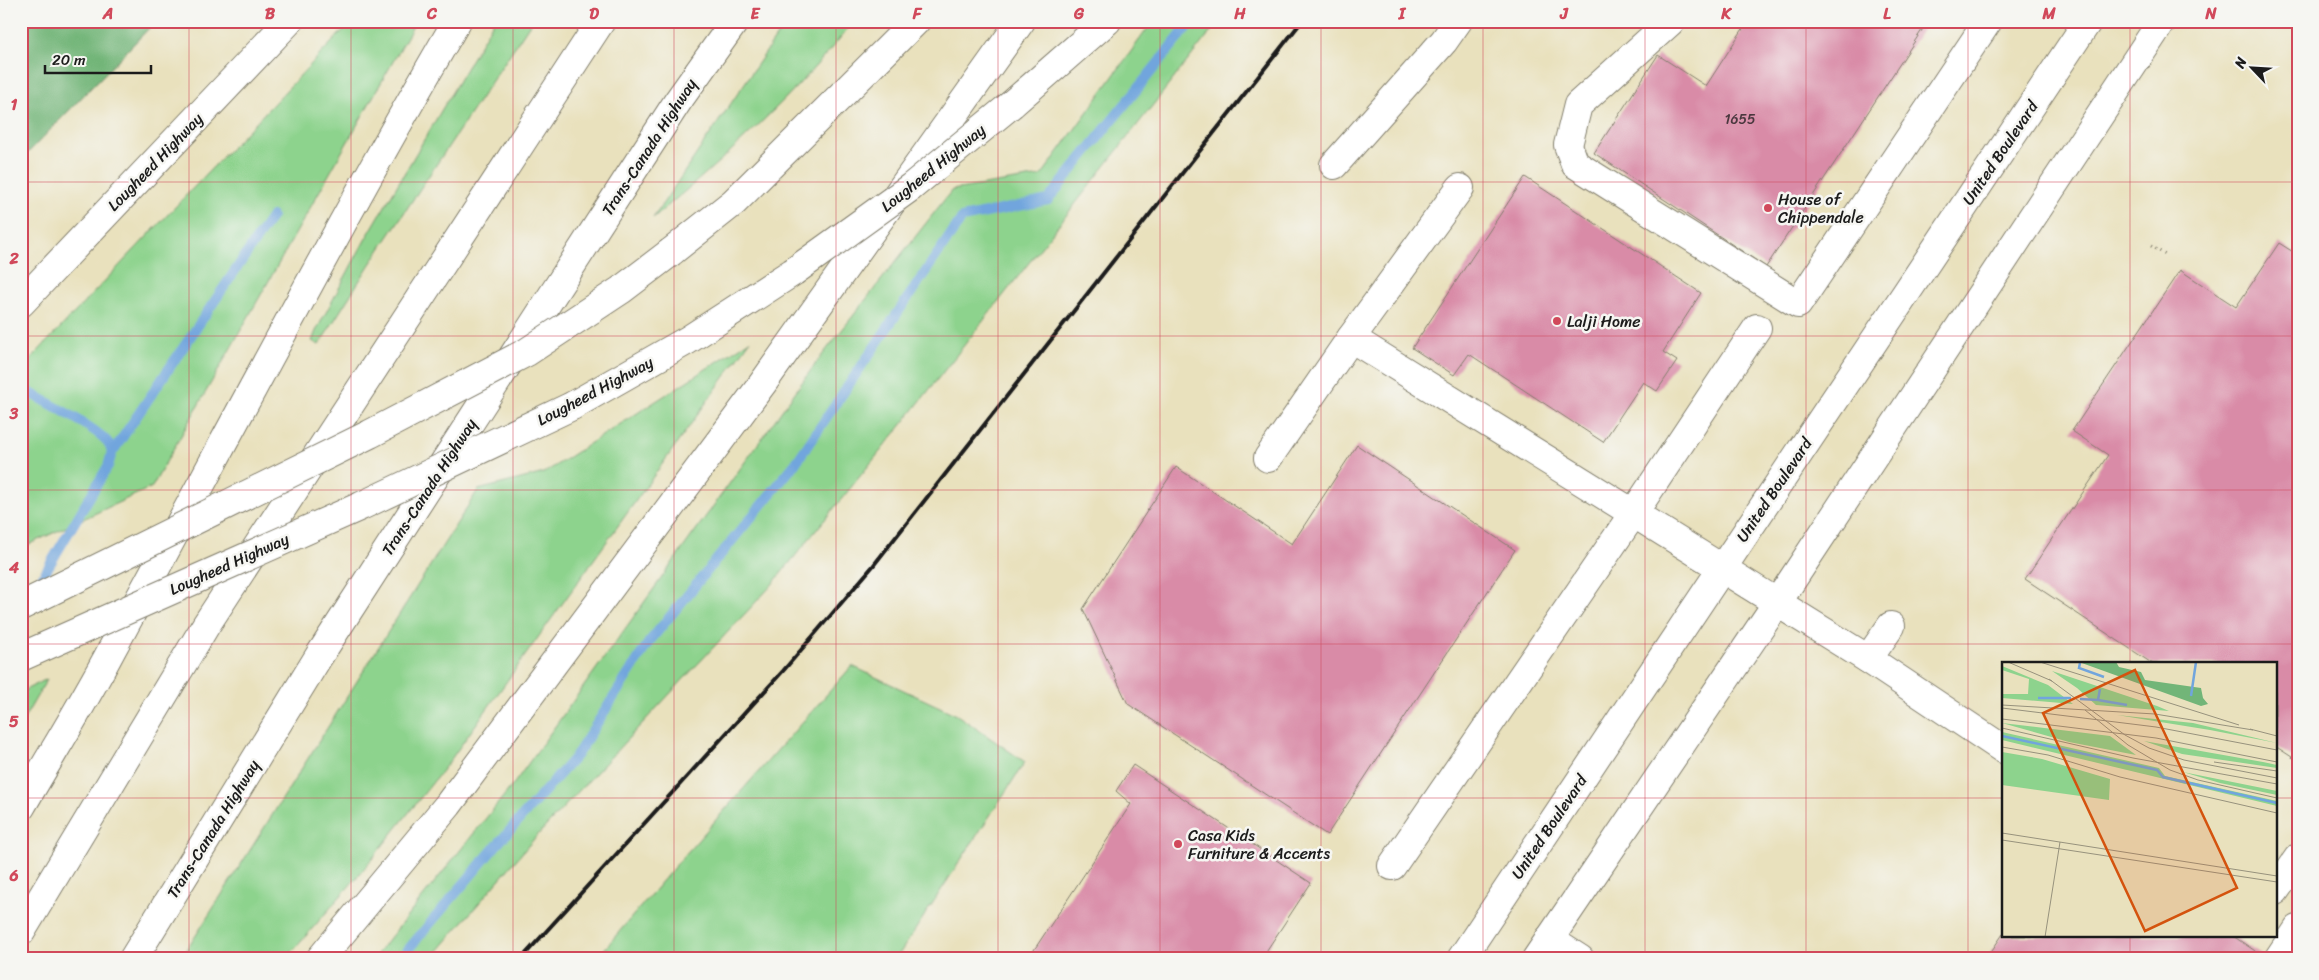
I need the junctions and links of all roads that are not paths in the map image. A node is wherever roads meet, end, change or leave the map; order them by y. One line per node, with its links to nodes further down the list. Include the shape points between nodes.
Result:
1 (289, 21): 17 (main road, Lougheed Highway)
2 (457, 21): 29 (main road, via 388,139 110,653)
3 (601, 21): 34 (main road, via 206,625)
4 (735, 21): 36 (main road, Trans-Canada Highway, via 678,101 324,647)
5 (899, 21): 14 (main road)
6 (916, 21): 14 (main road)
7 (1021, 21): 37 (main road, via 763,383 460,789)
8 (1107, 21): 26 (main road, Lougheed Highway, bridge, via 911,187 793,272 688,340 572,406 361,506)
9 (1458, 21): 15 (main road)
10 (1672, 21): 11 (main road, via 1578,105 1568,145 1575,164 1798,304)
11 (1988, 21)
12 (2088, 21): 22 (main road, United Boulevard)
13 (2162, 21): 23 (main road)
14 (821, 117): 24 (main road, bridge, via 734,202 621,290 527,352 370,434)
15 (1334, 165)
16 (1460, 188): 19 (main road)
17 (21, 303)
18 (1757, 328): 21 (main road)
19 (1351, 338): 20 (main road); 21 (main road)
20 (1268, 458)
21 (1633, 514): 22 (main road); 31 (main road)
22 (1722, 569): 23 (main road); 38 (main road, United Boulevard)
23 (1777, 603): 27 (main road); 35 (main road)
24 (21, 606)
25 (1890, 626): 27 (main road)
26 (21, 657)
27 (1868, 659): 28 (main road)
28 (2002, 748)
29 (21, 808)
30 (2298, 858): 32 (main road)
31 (1392, 866)
32 (2276, 890)
33 (2298, 929): 40 (main road)
34 (21, 932)
35 (1542, 949): 39 (main road)
36 (133, 959)
37 (320, 959)
38 (1461, 959)
39 (1580, 959)
40 (2278, 959)

